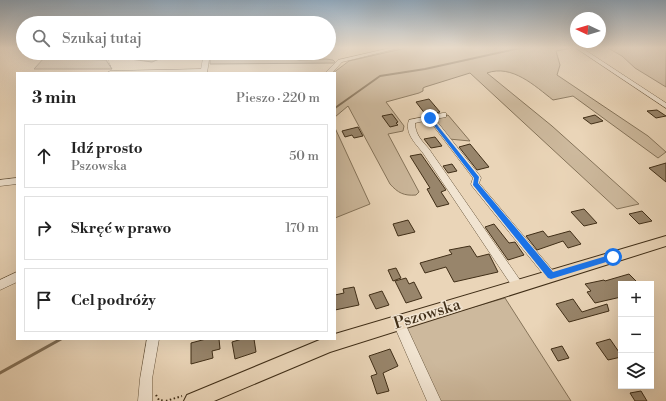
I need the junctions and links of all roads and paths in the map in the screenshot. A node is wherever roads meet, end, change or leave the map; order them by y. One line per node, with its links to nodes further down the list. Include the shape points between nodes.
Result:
1 (607, 67): 2 (street)
2 (666, 106)
3 (443, 115): 4 (street)
4 (430, 118): 8 (street, via 477,178 475,184); 11 (street, via 412,122 413,136 426,151)
5 (16, 181): 6 (street)
6 (0, 183)
7 (666, 241): 8 (main road, Pszowska)
8 (551, 276): 11 (main road, Pszowska)
9 (16, 277): 10 (street)
10 (0, 285)
11 (518, 286): 12 (main road, Pszowska)
12 (399, 323): 15 (main road, Pszowska, via 329,344); 16 (street)
13 (153, 340): 14 (street)
14 (144, 401)
15 (193, 401)
16 (434, 401)

